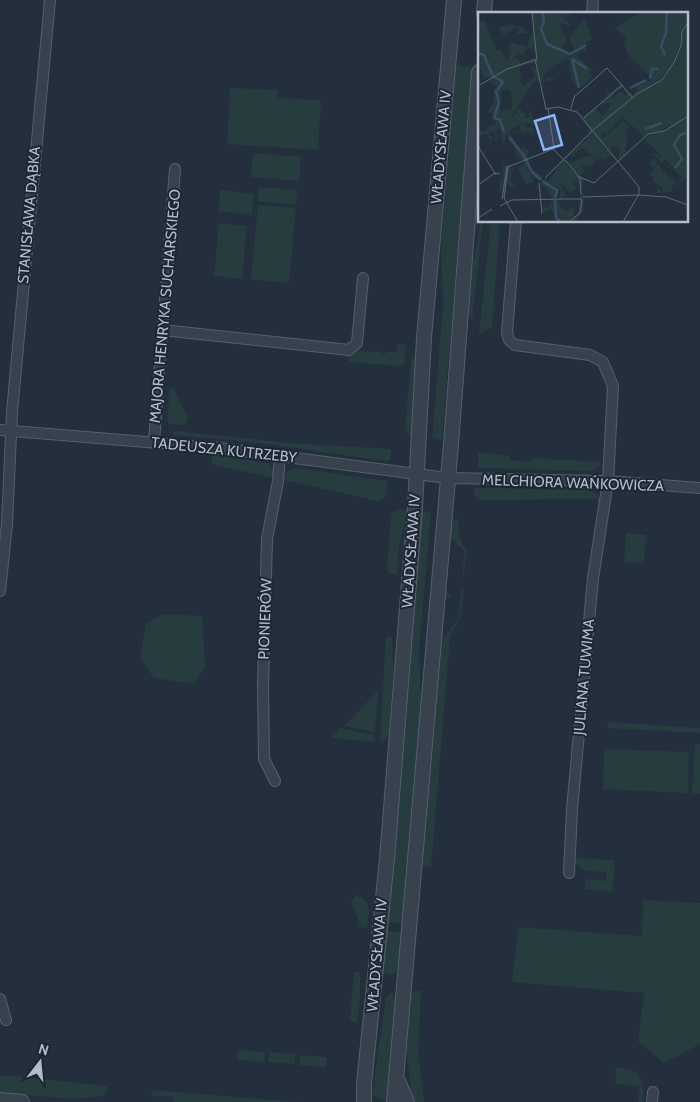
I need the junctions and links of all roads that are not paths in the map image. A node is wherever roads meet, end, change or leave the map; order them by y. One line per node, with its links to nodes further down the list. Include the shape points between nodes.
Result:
1 (50, 0): 8 (street, STANISŁAWA DĄBKA)
2 (454, 0): 11 (street, WŁADYSŁAWA IV, via 424,338)
3 (478, 85): 12 (street, WŁADYSŁAWA IV)
4 (175, 169): 7 (street, MAJORA HENRYKA SUCHARSKIEGO)
5 (516, 222): 13 (street, via 509,340 515,346 590,355 603,362 613,386)
6 (363, 278): 7 (street, via 357,343 349,350)
7 (162, 330): 9 (street, MAJORA HENRYKA SUCHARSKIEGO)
8 (5, 430): 9 (street, TADEUSZA KUTRZEBY); 15 (street, STANISŁAWA DĄBKA, via 8,507)
9 (154, 442): 10 (street, TADEUSZA KUTRZEBY)
10 (280, 455): 11 (street, TADEUSZA KUTRZEBY); 16 (street, PIONIERÓW, via 267,539 263,685 264,759)
11 (416, 475): 12 (street, TADEUSZA KUTRZEBY); 22 (street, WŁADYSŁAWA IV, via 386,859)
12 (447, 478): 13 (street, MELCHIORA WAŃKOWICZA); 20 (street, WŁADYSŁAWA IV)
13 (608, 481): 14 (street, MELCHIORA WAŃKOWICZA); 17 (street, JULIANA TUWIMA, via 592,581)
14 (700, 488)
15 (0, 591)
16 (275, 781)
17 (569, 873)
18 (0, 999): 19 (street)
19 (6, 1020)
20 (397, 1075): 24 (street, WŁADYSŁAWA IV); 25 (street)
21 (0, 1100): 23 (street)
22 (362, 1101)
23 (22, 1102)
24 (394, 1102)
25 (407, 1102)

